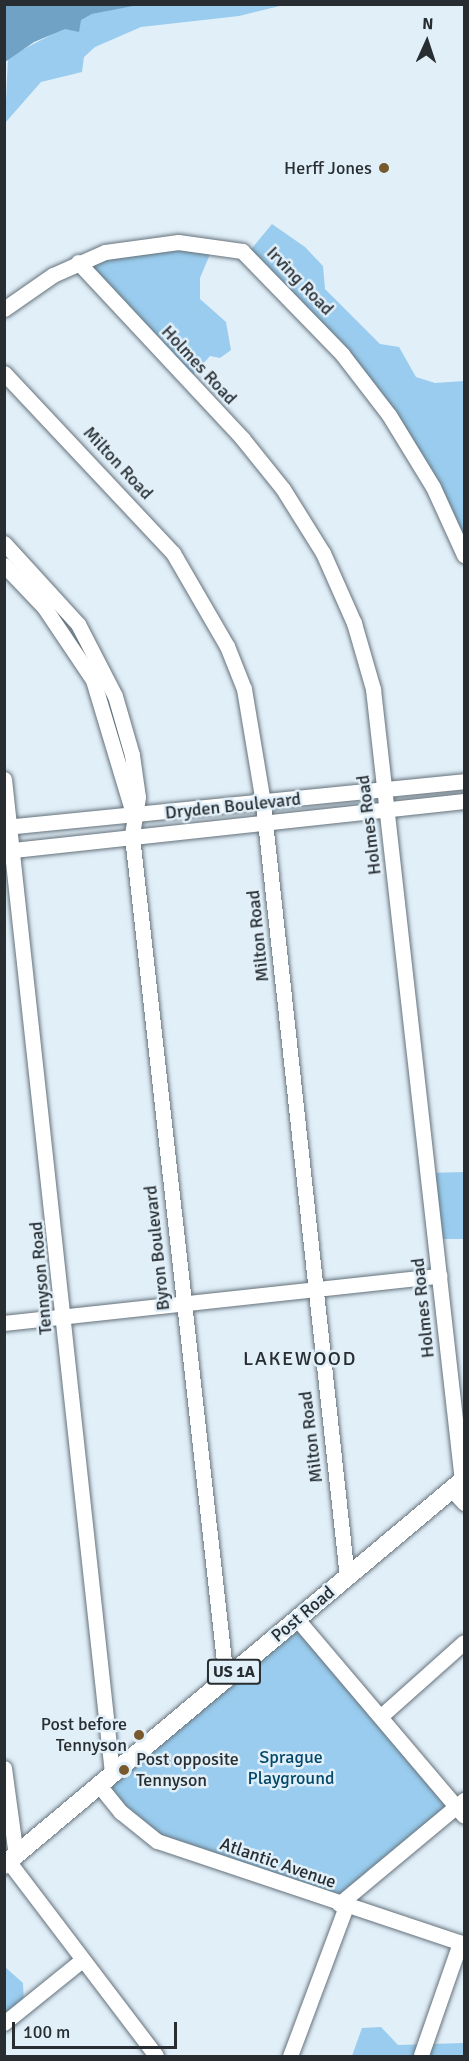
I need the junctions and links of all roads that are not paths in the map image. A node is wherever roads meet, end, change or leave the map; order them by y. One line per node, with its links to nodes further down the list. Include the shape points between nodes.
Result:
1 (78, 262): 2 (street, Irving Road); 5 (street, Irving Road, via 105,252 178,242 242,251 342,354 389,415 433,487); 11 (street, Holmes Road, via 242,438 323,552 354,623 373,689)
2 (4, 309)
3 (4, 373): 13 (street, Milton Road, via 173,553 201,598 244,689)
4 (4, 543): 7 (street, Byron Boulevard, via 60,599)
5 (465, 555)
6 (4, 565): 8 (street, Byron Boulevard)
7 (84, 635): 8 (street); 15 (street, Byron Boulevard, via 115,696 132,755 138,797)
8 (70, 644): 15 (street, Byron Boulevard, via 93,680 110,723 125,799)
9 (4, 779): 17 (street, Tennyson Road)
10 (465, 781): 11 (street, Dryden Boulevard)
11 (384, 788): 13 (street, Dryden Boulevard); 14 (street, Holmes Road)
12 (465, 801): 14 (street, Dryden Boulevard)
13 (263, 803): 15 (street, Dryden Boulevard); 16 (street, Milton Road)
14 (387, 811): 16 (street, Dryden Boulevard); 20 (street, Holmes Road)
15 (133, 813): 17 (street, Dryden Boulevard); 18 (street, Byron Boulevard)
16 (265, 823): 18 (street, Dryden Boulevard); 21 (street, Milton Road)
17 (9, 827): 19 (street, Tennyson Road)
18 (132, 836): 19 (street, Dryden Boulevard); 22 (street, Byron Boulevard)
19 (10, 850): 23 (street, Tennyson Road)
20 (439, 1276): 21 (street); 25 (street, Holmes Road)
21 (314, 1287): 22 (street); 26 (street, Milton Road)
22 (181, 1303): 23 (street); 29 (street, Byron Boulevard)
23 (64, 1317): 24 (street); 32 (street, Tennyson Road)
24 (4, 1323)
25 (461, 1488): 26 (main road, Post Road / US 1A)
26 (347, 1577): 27 (main road, Post Road / US 1A)
27 (297, 1619): 29 (main road, Post Road / US 1A); 30 (street)
28 (465, 1642): 30 (street)
29 (226, 1680): 32 (main road, Post Road / US 1A)
30 (381, 1716): 33 (street)
31 (4, 1768): 34 (street)
32 (105, 1778): 34 (main road, Post Road / US 1A); 35 (street, Atlantic Avenue, via 157,1841)
33 (462, 1807): 35 (street)
34 (10, 1861): 37 (street)
35 (343, 1905): 36 (street, Atlantic Avenue); 41 (street)
36 (462, 1944): 39 (street)
37 (82, 1960): 38 (street); 40 (street)
38 (4, 2023)
39 (421, 2055)
40 (156, 2056)
41 (290, 2056)

